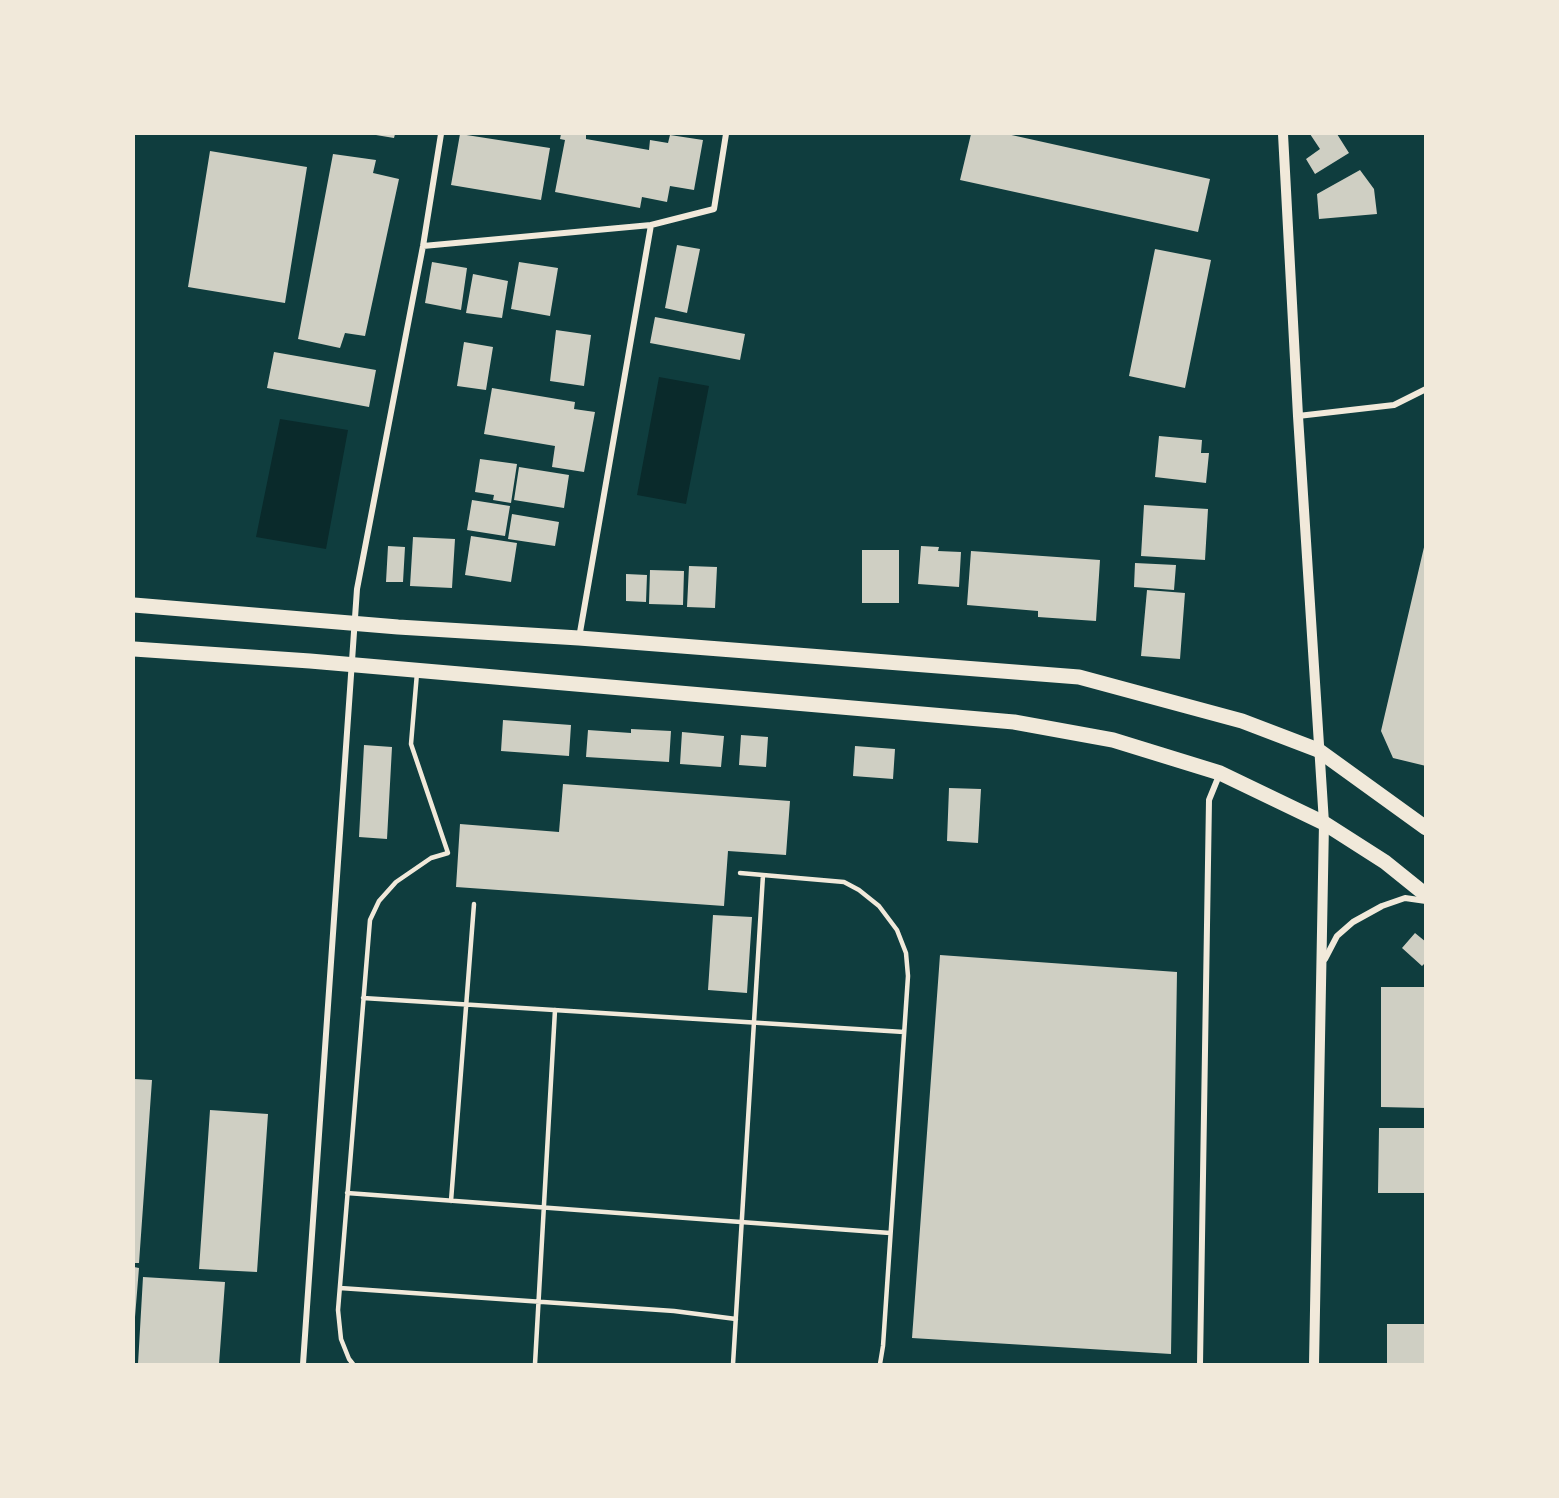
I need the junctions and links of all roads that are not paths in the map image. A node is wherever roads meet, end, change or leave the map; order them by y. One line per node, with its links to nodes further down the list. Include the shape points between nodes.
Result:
1 (441, 134): 5 (street)
2 (726, 134): 4 (street, via 714,209)
3 (1283, 134): 7 (street)
4 (651, 225): 5 (street); 10 (street)
5 (423, 246): 9 (street, via 357,589)
6 (1425, 388): 7 (street, via 1394,405)
7 (1298, 416): 14 (street)
8 (134, 605): 9 (main road)
9 (354, 623): 10 (main road); 12 (street)
10 (579, 638): 14 (main road, via 1079,677 1242,721)
11 (134, 649): 12 (main road)
12 (351, 666): 13 (main road); 36 (street)
13 (417, 671): 15 (main road, via 1014,722 1113,740); 24 (lane, via 411,744 448,853 431,858 396,882 379,901 370,920)
14 (1318, 750): 16 (street); 17 (main road)
15 (1220, 773): 16 (main road); 41 (street, via 1209,800)
16 (1324, 823): 20 (main road, via 1385,862); 23 (street)
17 (1425, 828)
18 (740, 873): 19 (lane)
19 (763, 875): 27 (lane); 28 (lane, via 844,882 879,906 897,930 906,953)
20 (1425, 895)
21 (1425, 901): 23 (street, via 1405,898 1353,922 1336,936 1326,954)
22 (474, 904): 25 (lane)
23 (1322, 975): 42 (street)
24 (363, 998): 25 (lane); 29 (lane)
25 (468, 1004): 26 (lane); 30 (lane)
26 (555, 1010): 27 (lane); 31 (lane)
27 (754, 1022): 28 (lane); 32 (lane)
28 (904, 1032): 33 (lane)
29 (347, 1193): 30 (lane); 34 (lane)
30 (451, 1201): 31 (lane)
31 (544, 1207): 32 (lane); 38 (lane)
32 (741, 1222): 33 (lane); 35 (lane)
33 (890, 1233): 40 (lane)
34 (340, 1288): 35 (lane, via 674,1311); 37 (lane, via 341,1339)
35 (736, 1319): 39 (lane)
36 (303, 1365)
37 (354, 1365)
38 (534, 1365)
39 (733, 1365)
40 (880, 1365)
41 (1200, 1365)
42 (1314, 1365)

